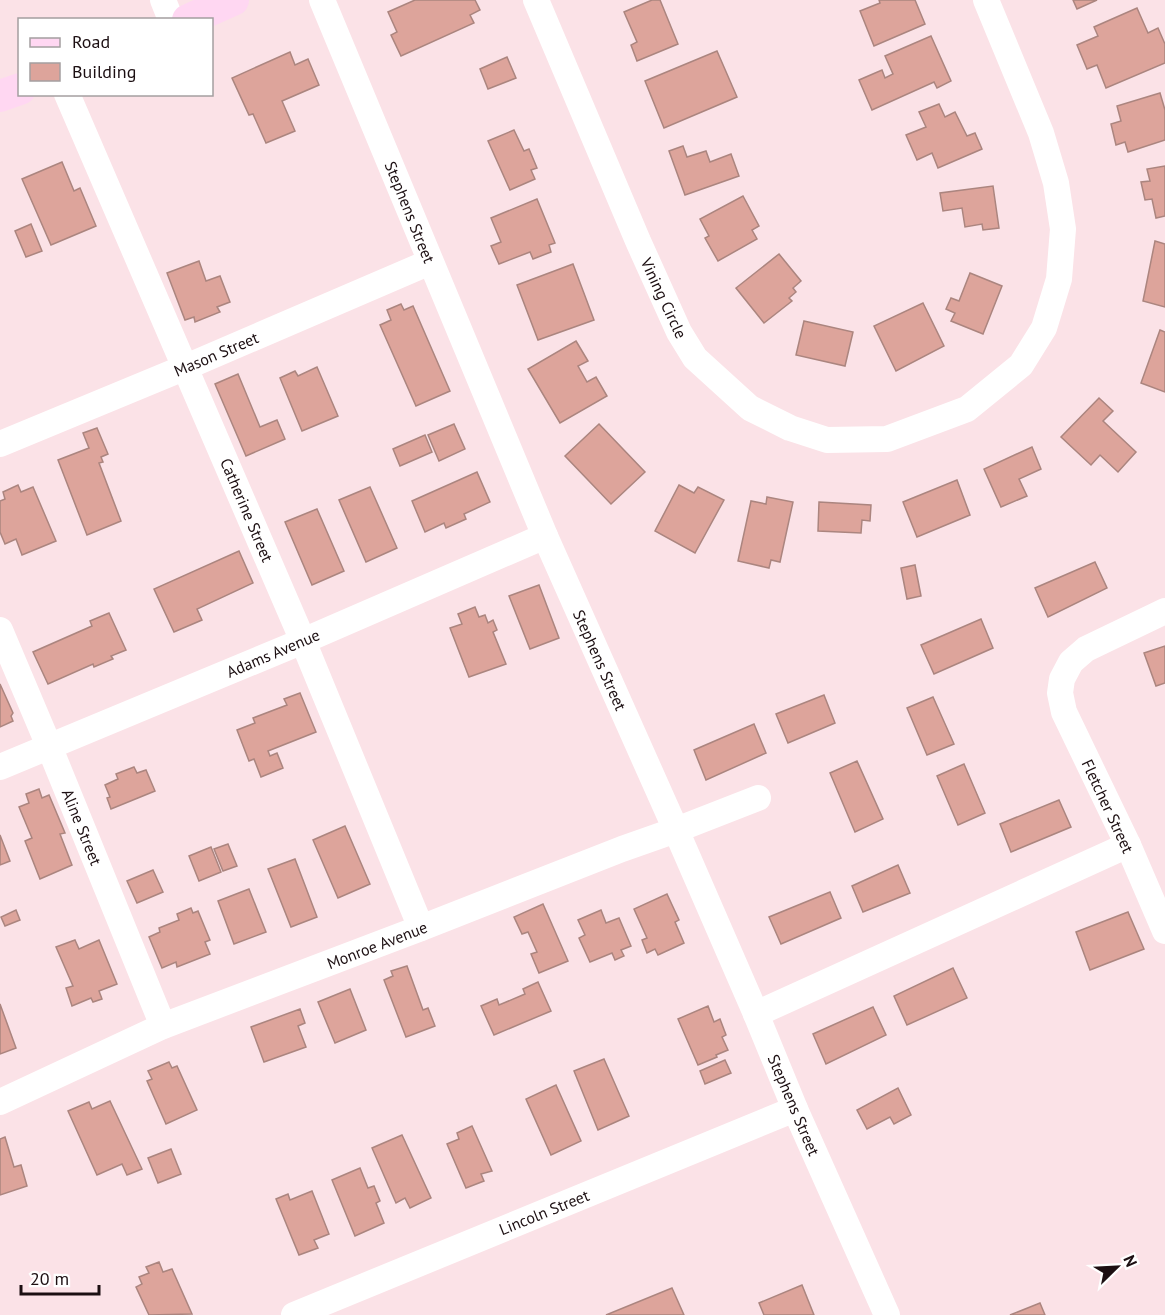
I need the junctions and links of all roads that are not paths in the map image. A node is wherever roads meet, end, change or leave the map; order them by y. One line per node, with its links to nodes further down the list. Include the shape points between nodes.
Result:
1 (163, 0): 6 (street)
2 (233, 0): 7 (main road)
3 (322, 0): 11 (street, Stephens Street)
4 (536, 0): 5 (street, Vining Circle, via 656,282 694,358 750,408 826,440 887,439 967,409 1021,365 1044,328 1059,279 1063,229 1056,183 1041,134)
5 (986, 0)
6 (170, 18)
7 (192, 18)
8 (18, 90): 9 (main road)
9 (0, 96)
10 (68, 96): 12 (street, Catherine Street)
11 (430, 262): 12 (street, Mason Street); 14 (street, Stephens Street)
12 (186, 367): 13 (street, Mason Street); 17 (street, Catherine Street)
13 (0, 444)
14 (545, 536): 17 (street, Adams Avenue); 21 (street, Stephens Street)
15 (1165, 611): 22 (street, Fletcher Street, via 1086,649 1071,662 1062,679 1064,712)
16 (0, 630): 18 (street, Aline Street)
17 (303, 641): 18 (street, Adams Avenue); 23 (street, Catherine Street)
18 (50, 746): 19 (street, Adams Avenue); 26 (street, Aline Street)
19 (0, 767)
20 (758, 798): 21 (street, Monroe Avenue)
21 (676, 830): 23 (street, Monroe Avenue); 25 (street, Stephens Street)
22 (1128, 845): 24 (street, Fletcher Street); 25 (street)
23 (422, 928): 26 (street, Monroe Avenue)
24 (1165, 931)
25 (756, 1014): 28 (street, Stephens Street)
26 (163, 1026): 27 (street, Monroe Avenue)
27 (0, 1102)
28 (795, 1109): 29 (street, Lincoln Street); 30 (street, Stephens Street)
29 (294, 1315)
30 (887, 1315)

